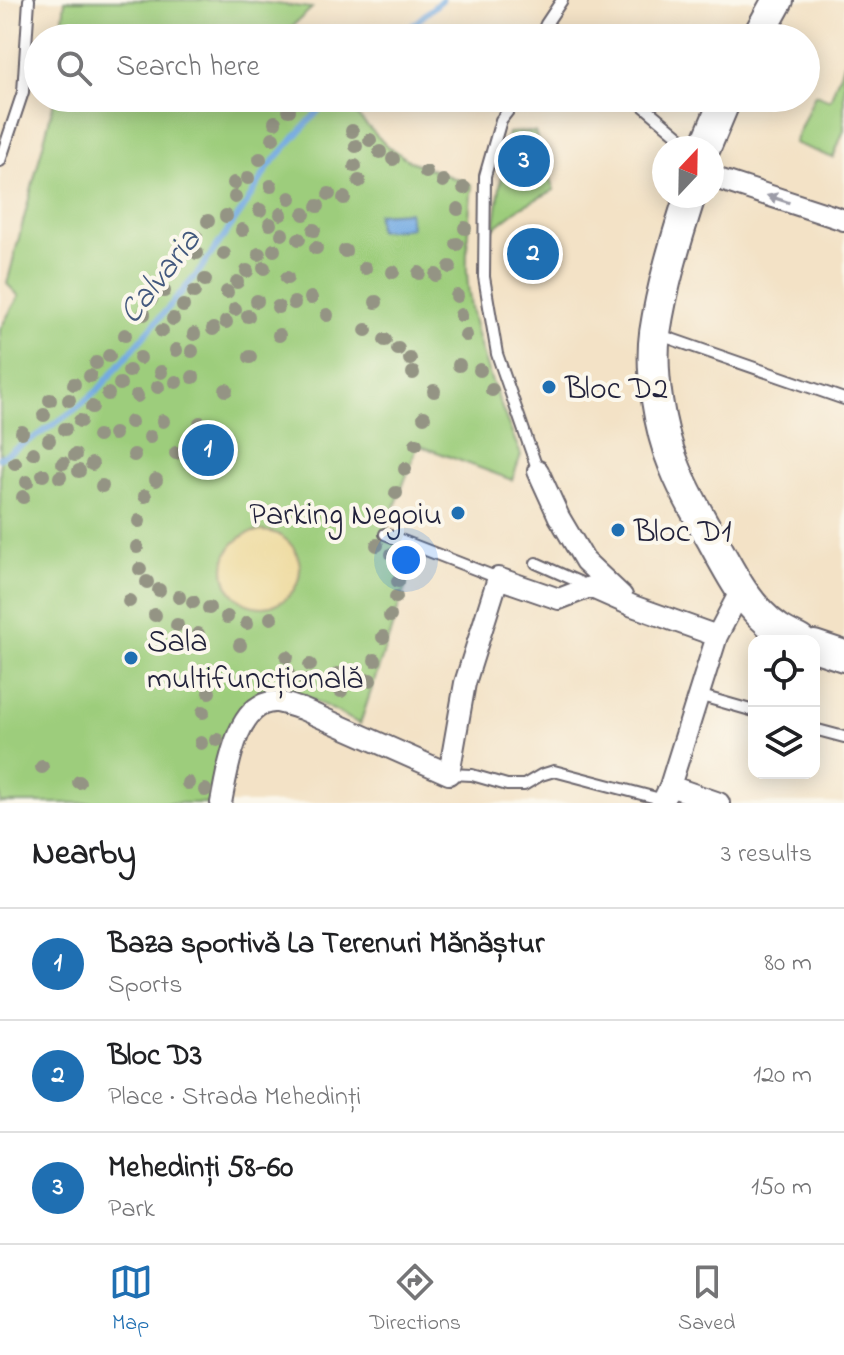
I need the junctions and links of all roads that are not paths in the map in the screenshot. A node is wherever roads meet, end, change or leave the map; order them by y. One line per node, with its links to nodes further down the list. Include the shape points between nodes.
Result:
1 (29, 0): 4 (lane)
2 (562, 0): 5 (lane)
3 (778, 0): 6 (street)
4 (27, 24)
5 (546, 24)
6 (765, 24)
7 (24, 77): 13 (lane)
8 (507, 112): 19 (lane, via 485,176 484,277 497,354)
9 (651, 112): 11 (lane)
10 (720, 112): 12 (street)
11 (679, 136)
12 (710, 136)
13 (0, 161)
14 (724, 181): 16 (street, one-way to 14)
15 (686, 208): 17 (street)
16 (844, 220)
17 (655, 334): 18 (lane); 26 (street, via 659,411 673,464)
18 (844, 399)
19 (515, 407): 20 (lane); 21 (lane)
20 (503, 410)
21 (538, 471): 27 (street, via 585,561)
22 (385, 534): 24 (lane)
23 (536, 563): 25 (lane)
24 (498, 578): 25 (street, via 559,599); 36 (street, via 465,683)
25 (590, 587): 27 (street)
26 (741, 590): 28 (street); 29 (street)
27 (633, 606): 29 (street)
28 (789, 635)
29 (717, 636): 32 (street)
30 (820, 648): 31 (street)
31 (844, 656)
32 (698, 695): 33 (lane); 37 (street)
33 (748, 709)
34 (820, 731): 35 (lane)
35 (844, 737)
36 (449, 774): 37 (lane, via 524,785 554,771); 38 (street, via 277,702 261,705 241,728)
37 (665, 796): 39 (street)
38 (221, 803)
39 (719, 803)

